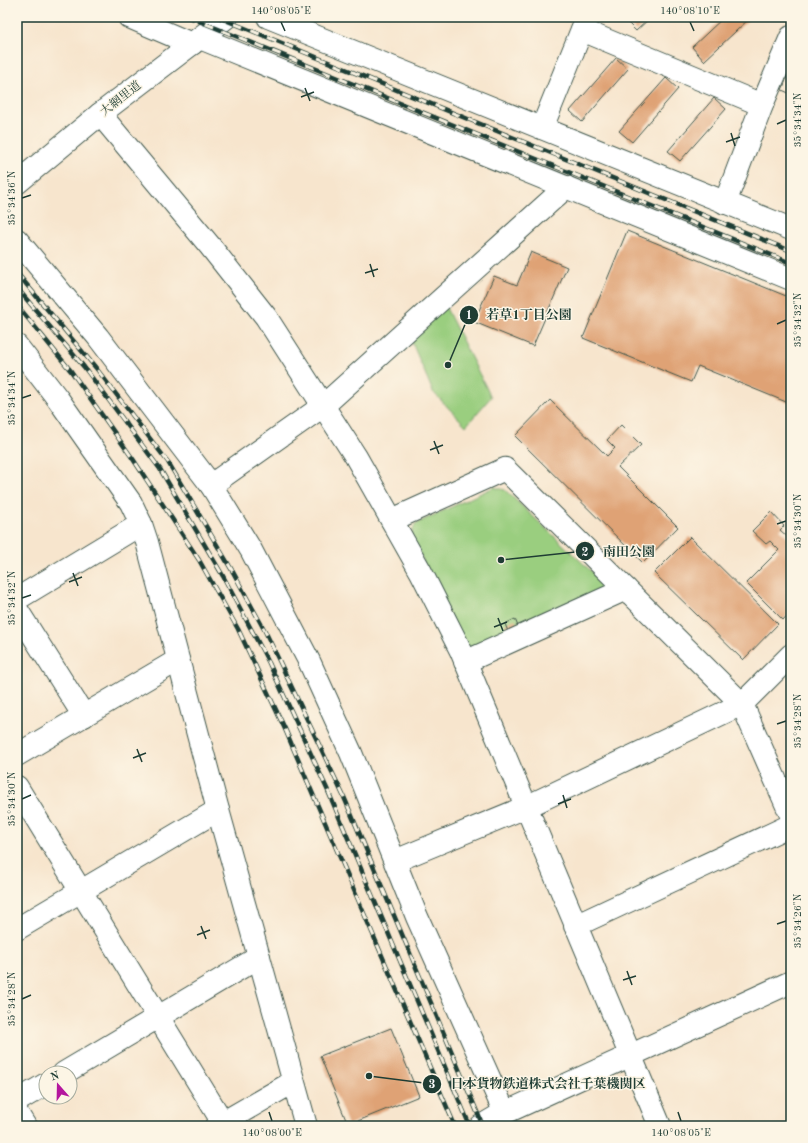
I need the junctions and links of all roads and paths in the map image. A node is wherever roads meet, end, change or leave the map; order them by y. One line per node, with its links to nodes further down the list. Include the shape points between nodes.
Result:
1 (129, 17): 6 (street)
2 (227, 17): 6 (street, 大網里道)
3 (268, 17): 9 (street)
4 (584, 23): 7 (street); 9 (street)
5 (791, 37): 7 (street)
6 (196, 41): 8 (street, 大網里道); 11 (street)
7 (762, 105): 12 (street)
8 (100, 114): 10 (street, 大網里道); 17 (street, via 266,317)
9 (542, 128): 12 (street)
10 (17, 182)
11 (566, 187): 15 (street); 17 (street)
12 (725, 202): 13 (street)
13 (791, 229)
14 (17, 240): 18 (street, via 98,338)
15 (791, 279)
16 (17, 346): 20 (street, via 58,399 131,503)
17 (323, 406): 18 (street); 19 (street)
18 (211, 485): 35 (street, via 251,550 309,661 351,753)
19 (392, 520): 21 (street, via 505,469); 26 (street, via 421,572)
20 (141, 524): 22 (street); 25 (street)
21 (626, 589): 26 (street); 27 (street)
22 (17, 598)
23 (17, 610): 28 (street)
24 (791, 655): 27 (street)
25 (178, 660): 28 (street); 32 (street)
26 (465, 662): 31 (street)
27 (742, 704): 31 (street); 33 (street)
28 (84, 716): 29 (street)
29 (17, 755)
30 (17, 787): 36 (street)
31 (526, 807): 35 (street); 37 (street)
32 (218, 810): 36 (street); 39 (street)
33 (791, 815)
34 (791, 825): 37 (street)
35 (395, 861): 48 (street)
36 (80, 891): 38 (street); 41 (street)
37 (575, 926): 42 (street)
38 (17, 929)
39 (259, 957): 41 (street); 44 (street)
40 (791, 982): 42 (street)
41 (158, 1017): 43 (street); 49 (street)
42 (630, 1056): 48 (street); 52 (street)
43 (77, 1065)
44 (293, 1082): 49 (street); 51 (street)
45 (38, 1089): 46 (street)
46 (17, 1101)
47 (17, 1113): 50 (street)
48 (497, 1120)
49 (221, 1125)
50 (25, 1126)
51 (306, 1126)
52 (660, 1126)

